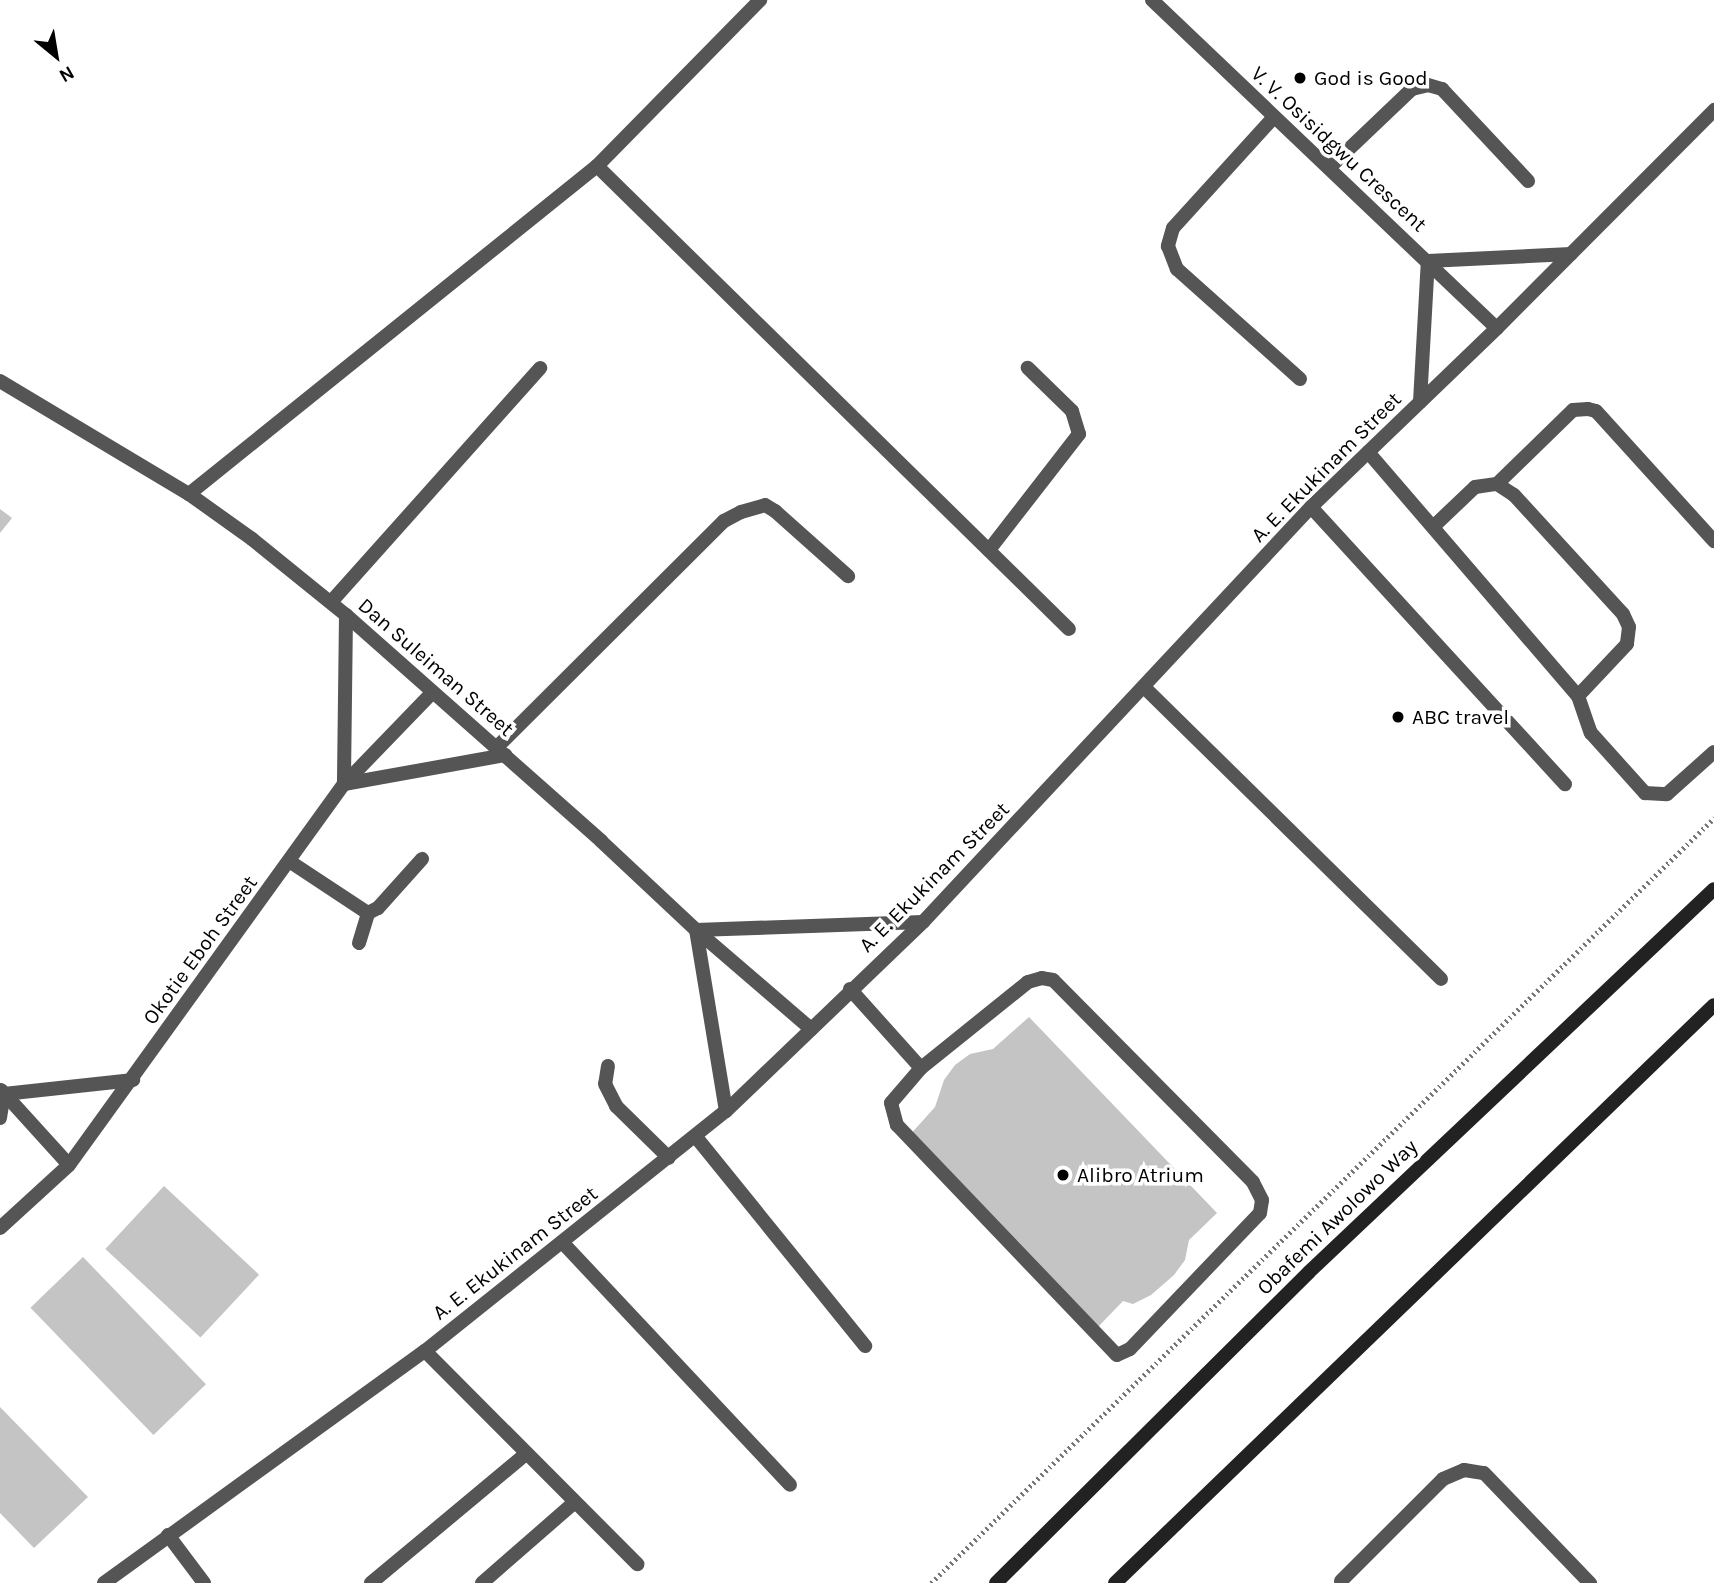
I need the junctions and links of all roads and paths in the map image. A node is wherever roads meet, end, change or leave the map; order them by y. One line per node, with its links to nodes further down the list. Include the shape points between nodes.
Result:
1 (760, 0): 5 (street)
2 (1152, 0): 4 (street, V. V. Osisidgwu Crescent)
3 (1714, 110): 8 (street, A. E. Ekukinam Street)
4 (1273, 117): 6 (street, V. V. Osisidgwu Crescent); 13 (street, via 1172,228 1168,246 1177,269)
5 (597, 166): 18 (street); 22 (street)
6 (1329, 168): 7 (street, via 1412,89 1428,85 1442,89); 9 (street, V. V. Osisidgwu Crescent)
7 (1528, 181)
8 (1571, 254): 9 (street); 10 (street, A. E. Ekukinam Street)
9 (1428, 261): 10 (street, V. V. Osisidgwu Crescent); 15 (street)
10 (1497, 328): 15 (street, A. E. Ekukinam Street)
11 (540, 368): 24 (street)
12 (1028, 368): 22 (street, via 1072,411 1079,434)
13 (1300, 379)
14 (0, 381): 18 (street, Dan Suleiman Street)
15 (1420, 402): 16 (street, A. E. Ekukinam Street)
16 (1368, 452): 19 (street, A. E. Ekukinam Street); 20 (street)
17 (1497, 484): 20 (street, via 1475,487); 21 (street, via 1573,410 1596,411); 29 (street, via 1514,495 1623,614 1629,627 1627,644)
18 (188, 494): 24 (street, Dan Suleiman Street)
19 (1311, 508): 27 (street, A. E. Ekukinam Street); 33 (street)
20 (1433, 527): 29 (street)
21 (1714, 541)
22 (989, 550): 26 (street)
23 (848, 576): 30 (street, via 765,505 741,512 724,521)
24 (331, 602): 25 (street, Dan Suleiman Street)
25 (346, 615): 28 (street, Dan Suleiman Street); 32 (street)
26 (1069, 629)
27 (1145, 688): 39 (street, A. E. Ekukinam Street); 42 (street)
28 (432, 693): 30 (street, Dan Suleiman Street); 32 (street, Okotie Eboh Street)
29 (1578, 696): 31 (street, via 1591,733 1645,793 1667,794)
30 (500, 751): 32 (street); 40 (street, Dan Suleiman Street)
31 (1714, 752)
32 (344, 784): 36 (street, Okotie Eboh Street)
33 (1565, 784)
34 (1714, 818): 69 (path)
35 (422, 859): 38 (street)
36 (289, 861): 38 (street); 48 (street, Okotie Eboh Street)
37 (1714, 889): 70 (main road, Obafemi Awolowo Way, via 1309,1272)
38 (368, 913): 41 (street)
39 (923, 922): 40 (street); 43 (street, A. E. Ekukinam Street)
40 (696, 930): 45 (street, Dan Suleiman Street); 50 (street)
41 (359, 943)
42 (1441, 979)
43 (850, 989): 45 (street, A. E. Ekukinam Street); 47 (street)
44 (1714, 1005): 71 (main road)
45 (811, 1029): 50 (street, A. E. Ekukinam Street)
46 (608, 1066): 53 (street, via 606,1084 616,1106)
47 (921, 1068): 47 (street, via 891,1103 897,1125 1117,1355 1130,1349 1260,1213 1262,1200 1253,1182 1053,979 1028,982)
48 (133, 1080): 49 (street); 54 (street, Okotie Eboh Street)
49 (2, 1091): 51 (street); 54 (street)
50 (726, 1111): 52 (street, A. E. Ekukinam Street)
51 (0, 1118)
52 (695, 1137): 53 (street, A. E. Ekukinam Street); 57 (street)
53 (669, 1158): 56 (street, A. E. Ekukinam Street)
54 (69, 1165): 55 (street, Okotie Eboh Street)
55 (0, 1228)
56 (562, 1242): 58 (street, A. E. Ekukinam Street); 60 (street)
57 (865, 1346)
58 (425, 1351): 59 (street); 62 (street, A. E. Ekukinam Street)
59 (526, 1454): 61 (street); 67 (street)
60 (790, 1485)
61 (575, 1502): 63 (street); 68 (street)
62 (168, 1535): 65 (street, A. E. Ekukinam Street); 66 (street)
63 (637, 1564)
64 (1341, 1581): 72 (street, via 1443,1479 1464,1470 1484,1473)
65 (104, 1583)
66 (204, 1583)
67 (371, 1583)
68 (482, 1583)
69 (931, 1583)
70 (996, 1583)
71 (1115, 1583)
72 (1590, 1583)

